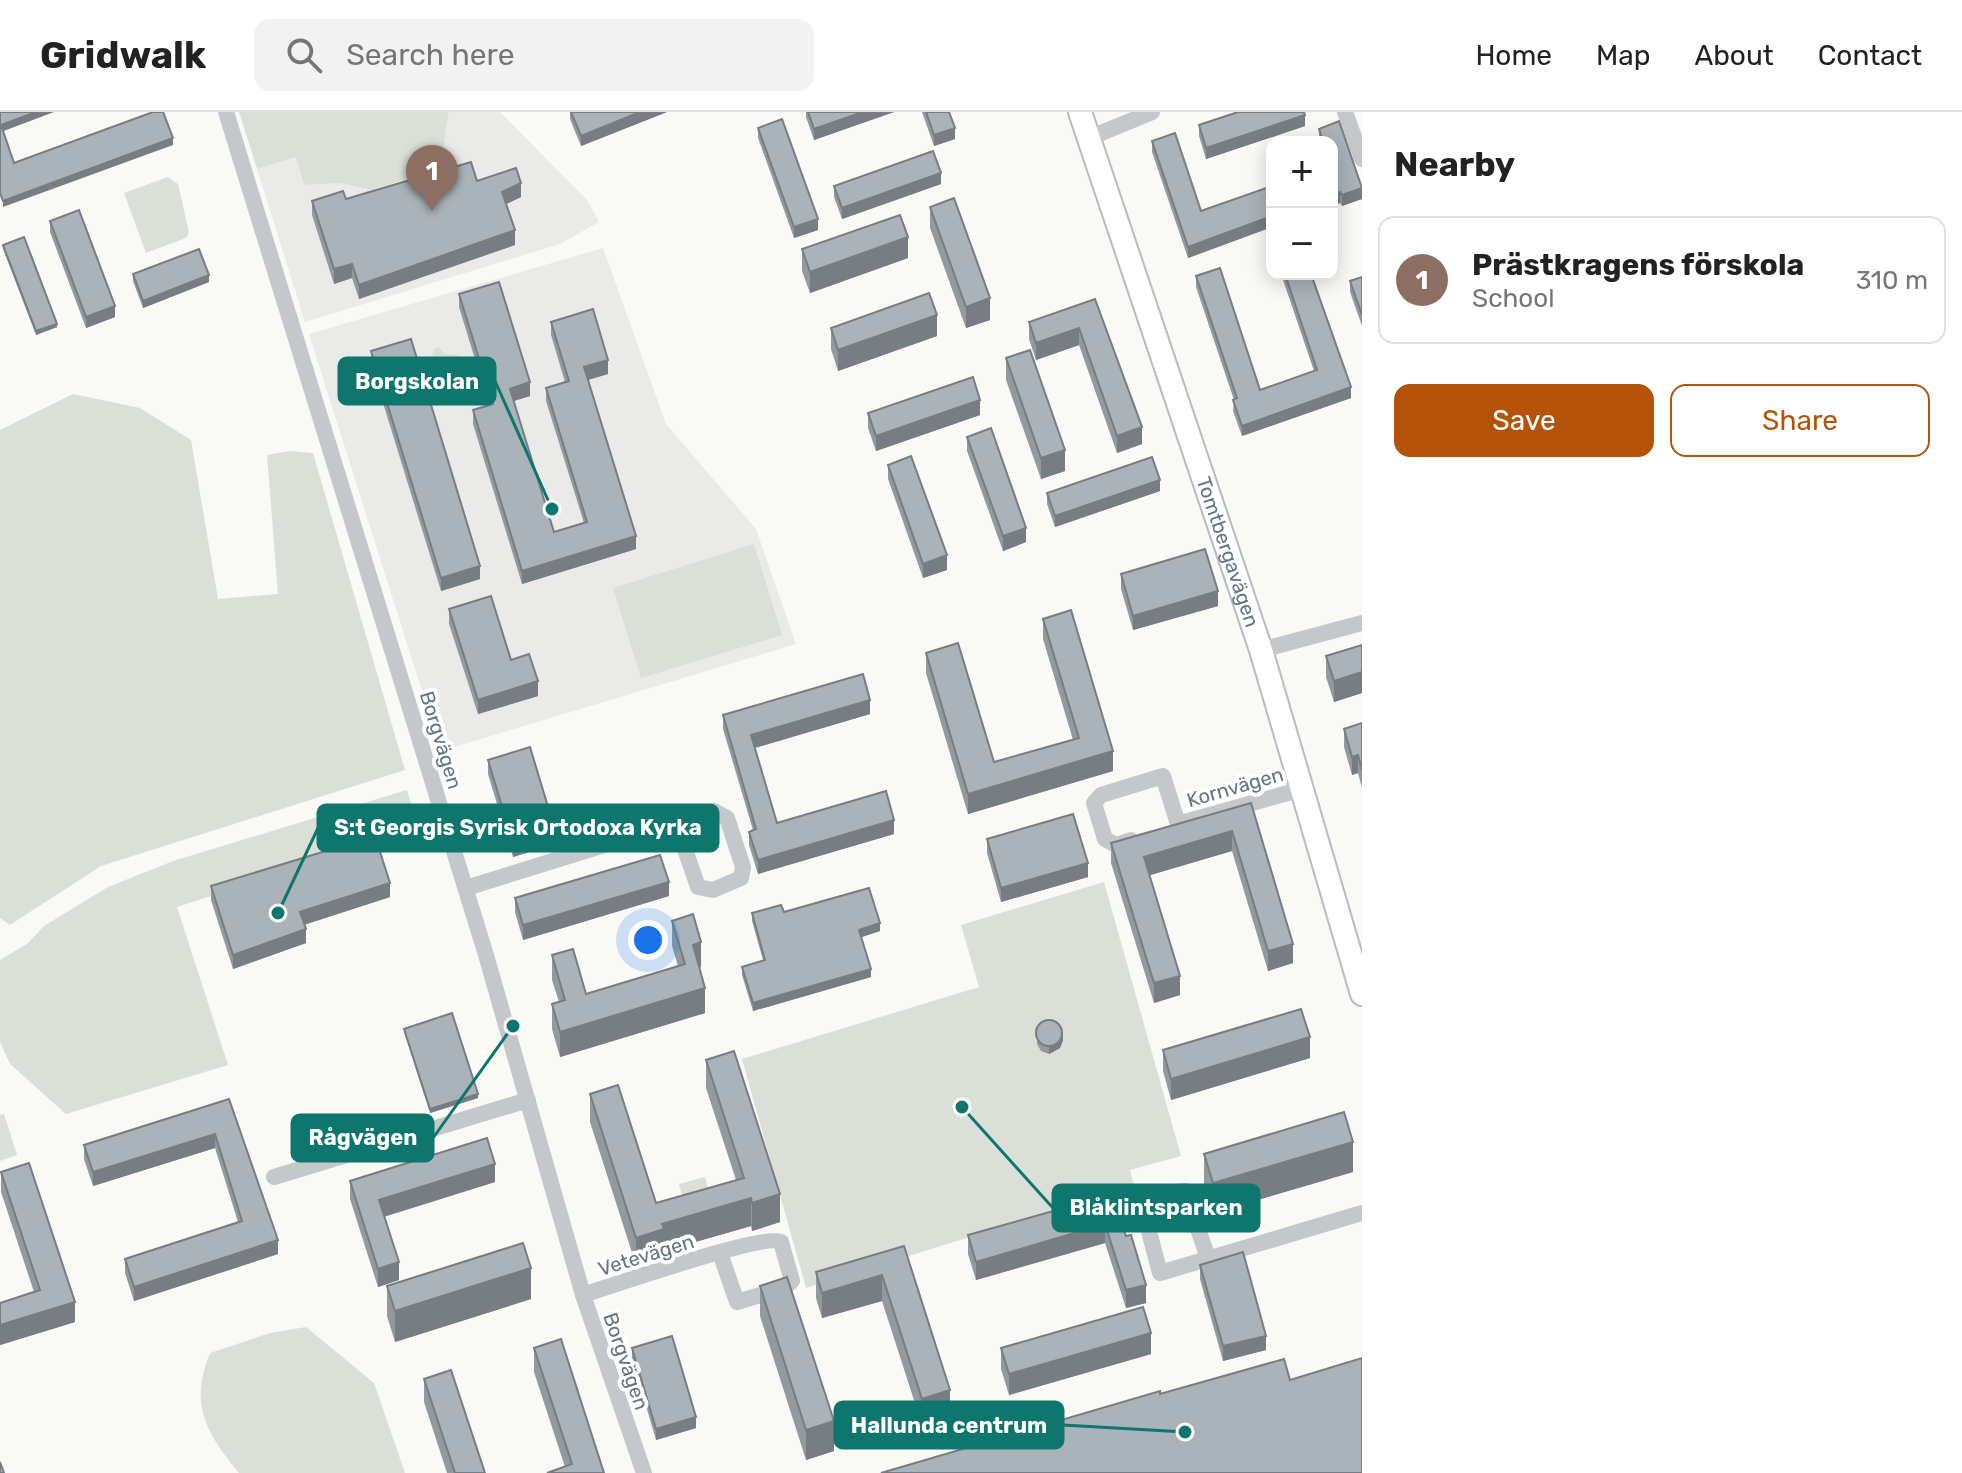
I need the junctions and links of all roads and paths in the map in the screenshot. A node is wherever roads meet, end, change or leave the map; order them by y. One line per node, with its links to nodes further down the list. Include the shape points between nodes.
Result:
1 (226, 112): 12 (street, Borgvägen)
2 (1080, 112): 5 (street, Tomtbergavägen)
3 (1152, 112): 5 (street)
4 (1345, 112): 6 (street)
5 (1089, 138): 8 (street, Tomtbergavägen)
6 (1362, 159)
7 (1362, 623): 8 (street)
8 (1261, 650): 9 (street, Tomtbergavägen)
9 (1302, 789): 11 (street, Kornvägen); 13 (street, Tomtbergavägen)
10 (676, 823): 10 (street, via 698,887 713,890 741,878 743,867 723,813); 12 (street)
11 (1166, 828): 11 (street, Kornvägen, via 1163,776 1101,795 1094,803 1110,844)
12 (466, 888): 14 (street, Borgvägen)
13 (1362, 994)
14 (528, 1100): 15 (street); 19 (street, Borgvägen)
15 (274, 1177)
16 (1362, 1213): 18 (street)
17 (720, 1253): 17 (street, Vetevägen, via 737,1302 792,1281 776,1239); 19 (street, Vetevägen)
18 (1208, 1258): 18 (street, via 1185,1191 1142,1205 1160,1273)
19 (583, 1295): 20 (street, Borgvägen)
20 (644, 1473)

